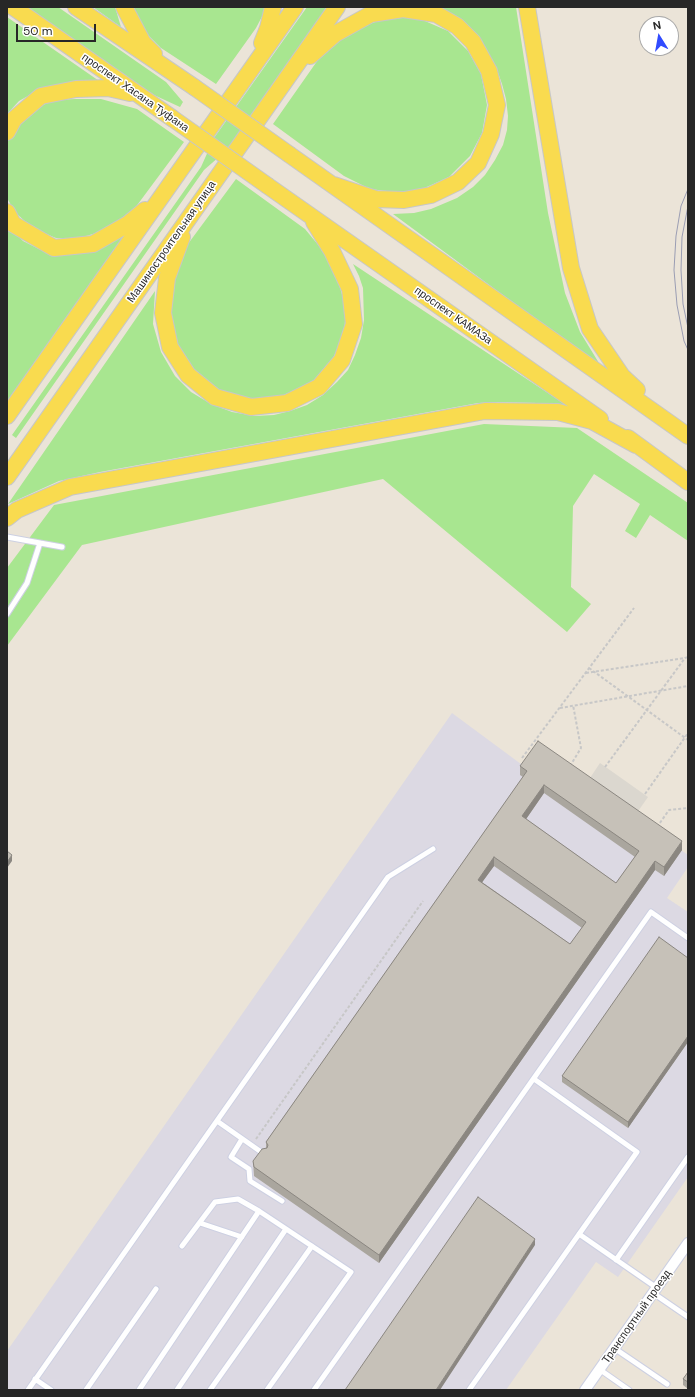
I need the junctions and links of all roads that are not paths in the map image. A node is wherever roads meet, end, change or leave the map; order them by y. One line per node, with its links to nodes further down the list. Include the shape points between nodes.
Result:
1 (13, 7): 11 (main road, проспект Хасана Туфана)
2 (76, 7): 10 (main road)
3 (124, 7): 10 (main road, via 143,43)
4 (273, 7): 8 (main road, via 268,28)
5 (295, 7): 8 (main road)
6 (337, 7): 9 (main road, Машиностроительная улица)
7 (527, 7): 20 (main road, via 571,268 590,329 622,376)
8 (253, 66): 15 (main road)
9 (290, 72): 14 (main road, via 335,34 370,14 403,9 436,14 456,26 473,42 489,71 497,105 491,134 478,162 458,182 431,195 404,200 376,199); 17 (main road, Машиностроительная улица)
10 (175, 75): 14 (main road, bridge)
11 (138, 95): 12 (main road, via 108,88 76,89 41,96 14,119); 13 (main road, проспект Хасана Туфана, bridge)
12 (7, 132)
13 (218, 150): 18 (main road, проспект КАМАЗа, bridge)
14 (334, 185): 20 (main road)
15 (162, 194): 16 (main road, via 128,224 93,244 54,248 13,224); 19 (main road)
16 (7, 212)
17 (190, 215): 18 (main road, via 167,278 163,313 170,348 188,375 215,397 251,407 288,404 319,387 342,360 354,324 350,289 332,251); 23 (main road, Машиностроительная улица)
18 (310, 215): 22 (main road, проспект КАМАЗа)
19 (7, 416)
20 (669, 422): 21 (main road)
21 (688, 436)
22 (636, 445): 24 (main road, проспект КАМАЗа); 25 (main road, via 592,421 558,412 485,412 70,487 17,510)
23 (7, 477)
24 (688, 482)
25 (7, 518)
26 (7, 537): 27 (lane)
27 (40, 543): 28 (lane); 29 (lane, via 27,583)
28 (62, 547)
29 (7, 614)
30 (433, 849): 33 (lane, via 388,877)
31 (688, 938): 32 (lane, via 651,912)
32 (534, 1078): 41 (lane, via 637,1152); 61 (lane)
33 (217, 1121): 34 (lane); 52 (lane)
34 (242, 1139): 35 (lane); 37 (lane, via 231,1157 249,1169 250,1181)
35 (264, 1154)
36 (688, 1157): 46 (lane)
37 (282, 1201)
38 (259, 1211): 39 (lane, via 238,1199 215,1202); 40 (lane); 42 (lane)
39 (200, 1222): 42 (lane); 44 (lane)
40 (286, 1229): 45 (lane); 58 (lane)
41 (579, 1234): 46 (lane); 62 (lane)
42 (242, 1237): 57 (lane)
43 (688, 1243): 48 (street, Транспортный проезд)
44 (182, 1246)
45 (312, 1246): 59 (lane); 60 (lane, via 351,1272)
46 (616, 1260): 48 (lane)
47 (156, 1289): 56 (lane)
48 (655, 1290): 49 (lane); 50 (street, Транспортный проезд)
49 (688, 1317)
50 (614, 1348): 51 (street, Транспортный проезд); 53 (lane)
51 (600, 1370): 63 (street, Транспортный проезд); 64 (lane)
52 (35, 1379): 54 (lane); 55 (lane)
53 (667, 1384)
54 (28, 1390)
55 (51, 1390)
56 (86, 1390)
57 (139, 1390)
58 (177, 1390)
59 (210, 1390)
60 (267, 1390)
61 (314, 1390)
62 (469, 1390)
63 (585, 1390)
64 (629, 1390)

